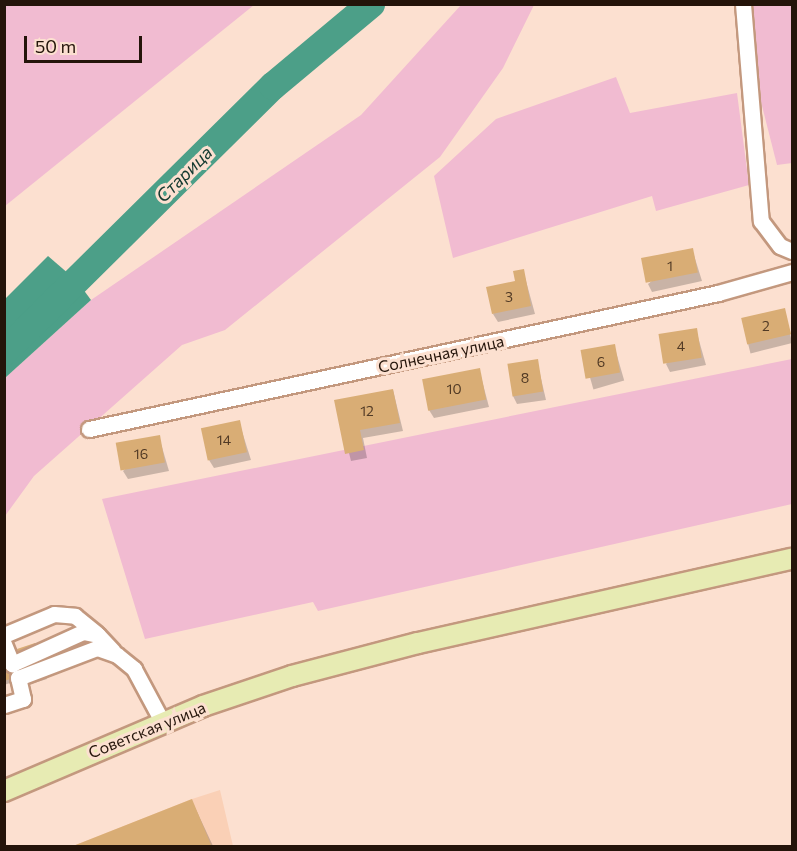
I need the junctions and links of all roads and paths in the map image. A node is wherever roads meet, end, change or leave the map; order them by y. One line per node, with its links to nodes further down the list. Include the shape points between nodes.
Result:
1 (743, 4): 2 (street, via 761,221 780,246)
2 (792, 251)
3 (792, 272): 4 (street, Солнечная улица, via 695,298)
4 (89, 429)
5 (792, 559): 11 (main road, Советская улица, via 418,643 292,676)
6 (4, 635): 7 (street, via 54,614 75,616)
7 (98, 635): 8 (street, via 83,632 12,664); 9 (street)
8 (4, 644)
9 (117, 655): 10 (street, via 97,648 18,678 23,699); 11 (street, via 134,669)
10 (4, 705)
11 (163, 723): 12 (main road, Советская улица)
12 (4, 791)

